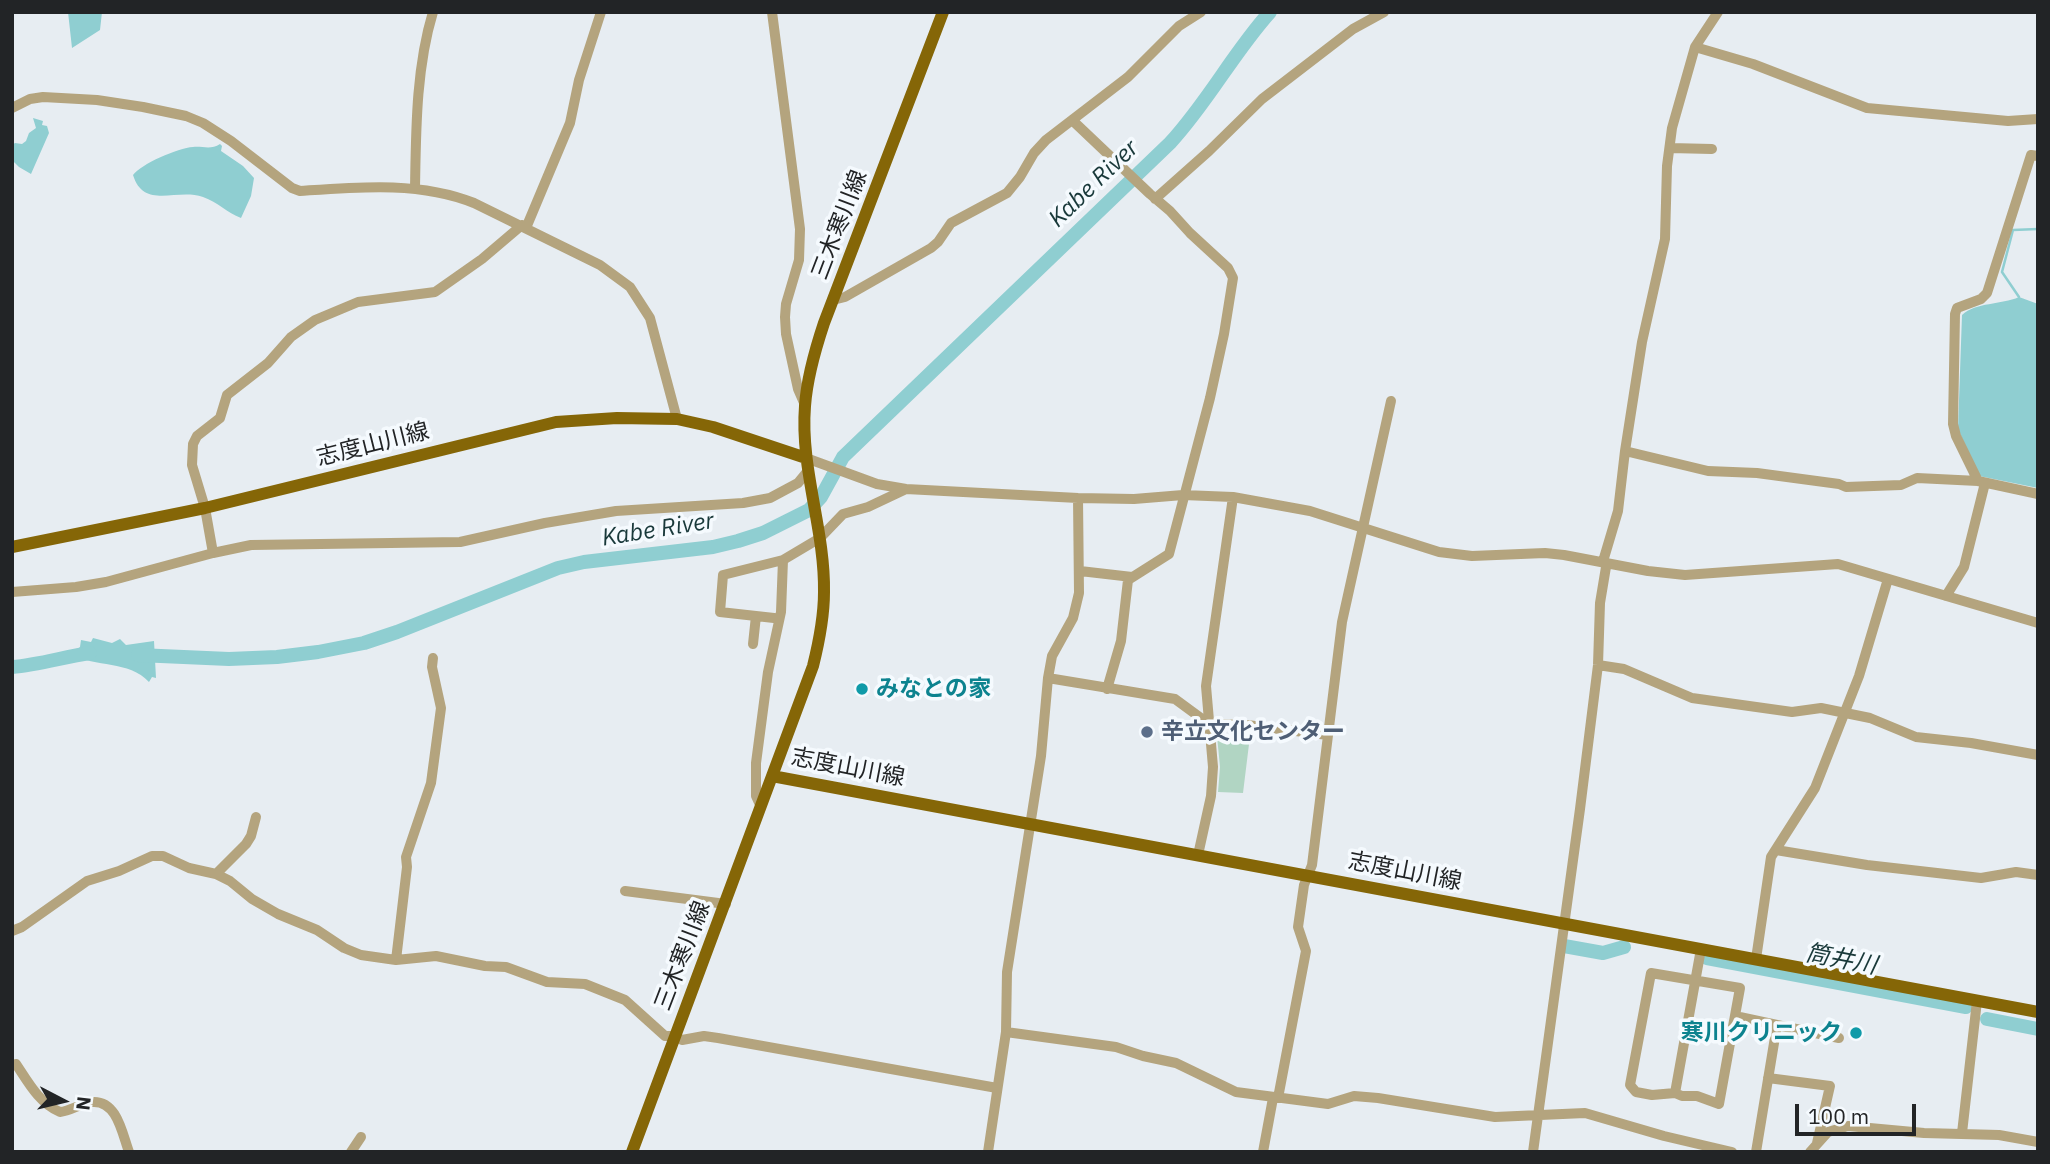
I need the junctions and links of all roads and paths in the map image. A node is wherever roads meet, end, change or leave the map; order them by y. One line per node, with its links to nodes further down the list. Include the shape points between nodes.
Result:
1 (433, 12): 15 (street, via 415,137)
2 (601, 12): 17 (street, via 570,123)
3 (772, 12): 20 (street, via 800,229 799,260 786,304 786,334)
4 (943, 12): 18 (main road, 三木寒川線)
5 (1201, 12): 11 (street)
6 (1384, 12): 16 (street, via 1353,29 1262,99 1209,151)
7 (1718, 12): 8 (street)
8 (1695, 47): 10 (street, via 1867,108 2008,121); 12 (street)
9 (12, 108): 15 (street, via 43,97 166,111 203,123 300,191)
10 (2038, 119)
11 (1072, 120): 16 (street); 18 (street, via 1039,147 1007,193 951,223 931,248)
12 (1670, 148): 13 (street); 22 (street, via 1664,239)
13 (1712, 149)
14 (2038, 156): 25 (street, via 2031,155 1987,293 1957,308 1955,314 1953,424)
15 (415, 189): 17 (street, via 454,195)
16 (1152, 197): 28 (street, via 1228,268 1233,278 1210,398)
17 (524, 227): 21 (street, via 600,265 630,287 654,329); 31 (street, via 435,292 358,302 315,320 292,337 227,395 220,418 193,444 191,465)
18 (833, 300): 20 (main road, 三木寒川線, via 814,354)
19 (1391, 401): 32 (street)
20 (805, 405): 23 (main road, 三木寒川線)
21 (677, 419): 23 (main road, 志度山川線); 31 (main road, 志度山川線, via 556,422)
22 (1625, 451): 25 (street, via 1708,471 1756,473 1846,487 1901,485 1917,478); 37 (street, via 1618,511)
23 (806, 458): 24 (main road, 志度山川線); 26 (street, via 865,480)
24 (808, 474): 33 (main road, 志度山川線); 35 (street, via 770,498 616,511 460,542 271,544)
25 (1982, 482): 27 (street); 42 (street, via 1964,567)
26 (906, 489): 30 (street); 33 (street, via 843,514)
27 (2038, 494)
28 (1183, 495): 29 (street); 30 (street); 39 (street, via 1169,554)
29 (1233, 497): 32 (street, via 1310,511); 52 (street, via 1206,686)
30 (1078, 499): 38 (street)
31 (205, 508): 34 (main road, 志度山川線); 35 (street)
32 (1364, 527): 37 (street, via 1439,552 1545,553); 53 (street, via 1342,622)
33 (819, 535): 36 (street); 55 (main road, 志度山川線, via 824,592 819,640)
34 (12, 547)
35 (213, 553): 41 (street, via 106,582)
36 (783, 560): 43 (street, via 723,575 720,612); 56 (street, via 781,612 756,763 756,796)
37 (1605, 563): 40 (street, via 1685,575 1830,563); 48 (street)
38 (1080, 570): 39 (street); 49 (street, via 1073,618 1052,656)
39 (1132, 577): 50 (street)
40 (1888, 579): 42 (street); 51 (street)
41 (12, 592)
42 (1946, 596): 45 (street)
43 (756, 616): 44 (street); 46 (street)
44 (774, 618)
45 (2038, 623)
46 (753, 644)
47 (433, 658): 70 (street, via 441,708 431,783 406,857)
48 (1598, 665): 51 (street, via 1624,669 1692,698 1792,712 1821,708); 66 (street)
49 (1048, 678): 50 (street); 58 (street)
50 (1107, 689): 52 (street, via 1175,699)
51 (1846, 712): 54 (street, via 1916,737); 59 (street, via 1815,788)
52 (1209, 724): 53 (street); 60 (street, via 1211,796)
53 (1328, 735): 63 (street)
54 (2038, 755)
55 (772, 776): 56 (main road, 三木寒川線); 58 (main road, 志度山川線)
56 (761, 807): 65 (main road, 三木寒川線)
57 (256, 817): 61 (street, via 246,844)
58 (1031, 824): 60 (main road, 志度山川線); 76 (street, via 1007,972)
59 (1776, 850): 62 (street, via 1981,878 2016,872); 69 (street, via 1771,857)
60 (1198, 855): 63 (main road, 志度山川線)
61 (216, 874): 67 (street, via 152,856 87,881); 70 (street, via 278,915 317,930 344,948)
62 (2038, 875)
63 (1308, 876): 66 (main road, 志度山川線); 83 (street, via 1298,927 1306,951)
64 (625, 891): 65 (street)
65 (726, 904): 77 (main road, 三木寒川線)
66 (1563, 924): 68 (main road, 志度山川線); 84 (street)
67 (12, 931)
68 (1701, 949): 69 (main road, 志度山川線); 71 (street)
69 (1756, 959): 72 (main road, 志度山川線)
70 (397, 960): 77 (street, via 436,956 506,967 547,982 595,987 625,1000 666,1036)
71 (1695, 980): 74 (street, via 1740,988); 82 (street); 82 (street, via 1651,973 1630,1085 1636,1092 1652,1095)
72 (1977, 1001): 73 (main road, 志度山川線); 85 (street)
73 (2038, 1012)
74 (1735, 1016): 75 (street); 82 (street, via 1719,1104)
75 (1777, 1025): 78 (street); 80 (street)
76 (1006, 1032): 81 (street); 83 (street, via 1116,1047 1176,1063 1236,1092)
77 (675, 1036): 81 (street, via 682,1040 718,1038); 91 (main road, 三木寒川線)
78 (1839, 1038)
79 (16, 1064): 89 (street, via 50,1108 60,1112 90,1102 108,1105)
80 (1768, 1078): 88 (street, via 1830,1086); 96 (street)
81 (997, 1088): 92 (street)
82 (1675, 1093)
83 (1275, 1098): 84 (street, via 1328,1104 1354,1096 1488,1116); 93 (street)
84 (1538, 1114): 94 (street); 95 (street, via 1585,1113)
85 (1962, 1133): 87 (street); 88 (street, via 1848,1126 1828,1132)
86 (361, 1138): 90 (street)
87 (2038, 1142)
88 (1814, 1148)
89 (129, 1152)
90 (351, 1152)
91 (632, 1152)
92 (988, 1152)
93 (1263, 1152)
94 (1533, 1152)
95 (1732, 1152)
96 (1756, 1152)

